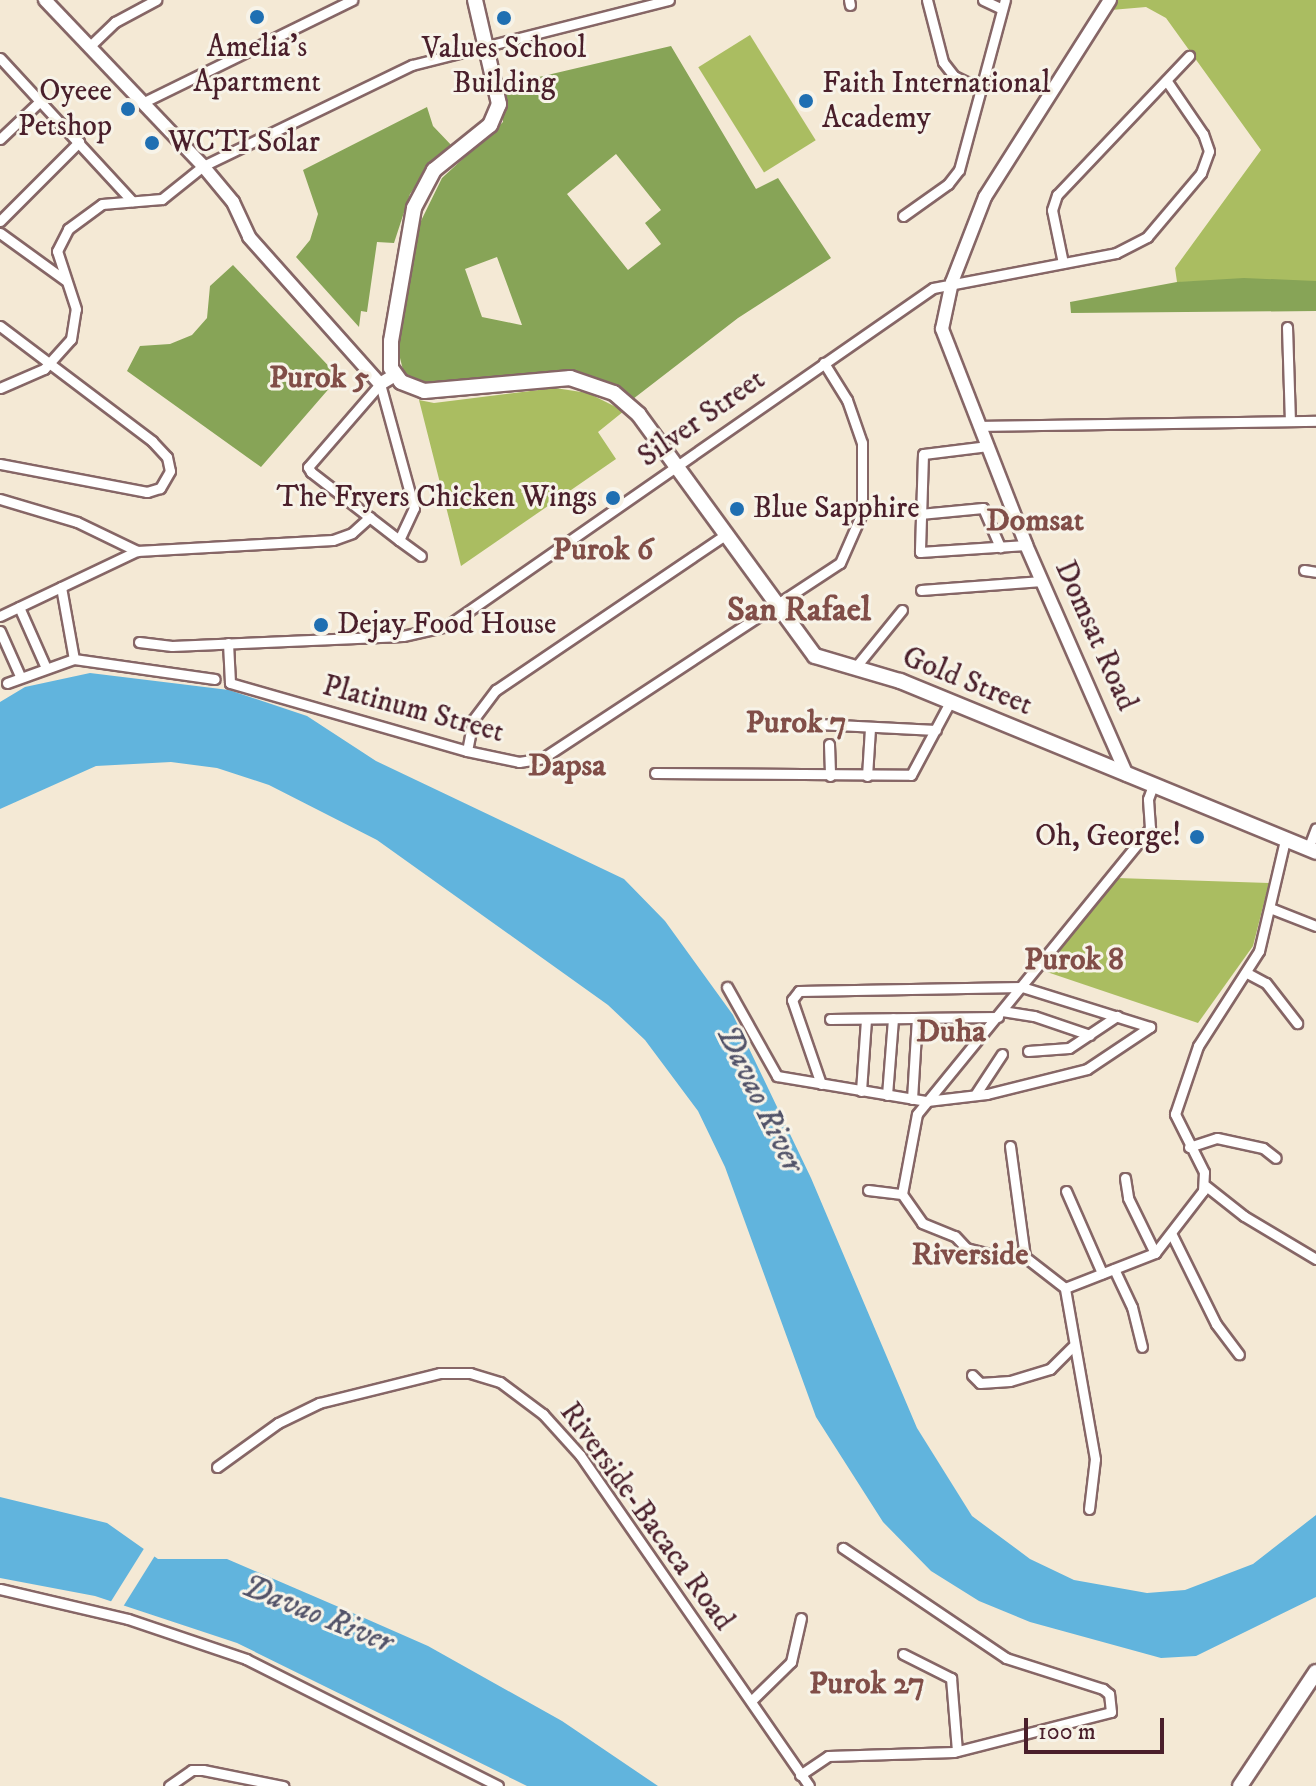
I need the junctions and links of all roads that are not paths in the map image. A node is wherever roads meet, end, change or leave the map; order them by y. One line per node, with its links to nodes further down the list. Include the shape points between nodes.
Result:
1 (45, 0): 12 (street)
2 (156, 0): 12 (street, via 115,22)
3 (352, 0): 18 (street)
4 (475, 0): 11 (main road)
5 (669, 0): 9 (street)
6 (927, 0): 16 (street, via 943,62 954,76)
7 (983, 0): 10 (street)
8 (1110, 0): 28 (street, Domsat Road, via 992,186)
9 (641, 3): 11 (street)
10 (1004, 5): 16 (street)
11 (487, 45): 21 (street, via 391,74); 33 (main road, via 497,111 485,130 434,170 414,208 391,341)
12 (90, 46): 18 (street)
13 (1189, 56): 15 (street)
14 (0, 58): 17 (street)
15 (1166, 80): 26 (street, via 1057,195 1052,210); 26 (street, Silver Street, via 1207,142 1201,173 1147,237 1116,253)
16 (979, 88): 23 (street, via 956,175)
17 (40, 101): 19 (street); 20 (street)
18 (144, 102): 21 (street)
19 (0, 139)
20 (79, 142): 22 (street); 24 (street)
21 (203, 166): 22 (street, via 162,199); 34 (street, via 237,208 249,237)
22 (132, 201): 27 (street, via 102,204 68,229 57,251)
23 (903, 216)
24 (0, 221)
25 (0, 233): 27 (street)
26 (1063, 263): 28 (street, Silver Street)
27 (66, 280): 31 (street, via 76,326)
28 (952, 282): 32 (street, Silver Street, via 915,298); 38 (street, Domsat Road, via 942,320 944,340)
29 (0, 326): 31 (street)
30 (1287, 327): 36 (street)
31 (51, 363): 35 (street); 40 (street, via 161,449 170,464 168,477 160,488 147,492)
32 (824, 363): 41 (street, Silver Street); 57 (street, Platinum Street, via 857,420 862,513 840,563)
33 (395, 375): 34 (street); 41 (main road, Gold Street, via 424,391 550,378 585,381 631,406)
34 (380, 384): 44 (street, via 308,467); 46 (street, via 414,508)
35 (0, 388)
36 (1290, 421): 37 (street); 38 (street)
37 (1316, 421)
38 (980, 426): 39 (street, Domsat Road)
39 (988, 446): 43 (street, via 925,452); 47 (street, Domsat Road)
40 (0, 464)
41 (677, 467): 45 (main road, Gold Street); 62 (street, Silver Street, via 436,630)
42 (0, 499): 49 (street, via 67,518)
43 (920, 514): 48 (street, via 983,508); 48 (street, via 920,552)
44 (370, 517): 46 (street); 49 (street, via 352,533 333,540)
45 (725, 535): 57 (main road, Gold Street); 74 (street, via 496,690 473,720)
46 (399, 540): 50 (street)
47 (1026, 545): 48 (street); 53 (street, Domsat Road)
48 (1000, 547)
49 (137, 551): 54 (street)
50 (421, 556)
51 (1304, 570): 52 (street)
52 (1316, 572)
53 (1042, 581): 55 (street); 76 (street, Domsat Road)
54 (61, 587): 56 (street); 63 (street)
55 (921, 590)
56 (19, 607): 59 (street); 64 (street)
57 (775, 608): 65 (main road, Gold Street, via 815,656); 74 (street, Platinum Street, via 543,758 519,762)
58 (902, 610): 65 (street)
59 (0, 616)
60 (0, 631): 66 (street)
61 (139, 642): 62 (street, Silver Street)
62 (228, 643): 74 (street, Platinum Street, via 230,683)
63 (74, 659): 64 (street); 67 (street)
64 (46, 668): 66 (street)
65 (854, 669): 69 (main road, Gold Street)
66 (20, 676): 68 (street)
67 (215, 679)
68 (7, 683)
69 (950, 702): 72 (street); 76 (main road, Gold Street)
70 (818, 724): 71 (street)
71 (870, 728): 72 (street); 78 (street)
72 (936, 730): 78 (street, via 914,775)
73 (829, 744): 77 (street)
74 (467, 751)
75 (655, 773): 77 (street)
76 (1127, 775): 79 (main road, Gold Street)
77 (830, 776): 78 (street)
78 (867, 776)
79 (1153, 785): 81 (main road, Gold Street); 87 (street, via 1148,799 1150,828)
80 (1316, 828): 82 (street)
81 (1285, 840): 82 (main road, Gold Street); 83 (street)
82 (1312, 851)
83 (1270, 908): 84 (street); 85 (street)
84 (1316, 926)
85 (1247, 973): 94 (street, via 1266,983); 105 (street, via 1198,1046 1183,1082 1175,1119)
86 (727, 987): 98 (street, via 777,1076)
87 (1022, 987): 88 (street); 89 (street); 98 (street, via 797,991 792,1000)
88 (1000, 1014): 91 (street); 95 (street, via 1034,1016); 103 (street)
89 (1117, 1016): 95 (street); 101 (street, via 1150,1027 1087,1069)
90 (893, 1018): 91 (street); 93 (street); 100 (street)
91 (917, 1018): 102 (street)
92 (830, 1019): 93 (street)
93 (866, 1019): 99 (street)
94 (1297, 1023)
95 (1090, 1035): 96 (street, via 1069,1048)
96 (1028, 1051)
97 (1002, 1054): 101 (street)
98 (821, 1084): 99 (street)
99 (861, 1091): 100 (street)
100 (887, 1095): 102 (street)
101 (975, 1095): 103 (street)
102 (912, 1099): 103 (street)
103 (927, 1101): 111 (street, via 913,1124)
104 (1010, 1146): 118 (street, via 1025,1257)
105 (1189, 1147): 106 (street, via 1217,1138 1263,1148); 108 (street)
106 (1276, 1158)
107 (1125, 1178): 113 (street, via 1128,1198)
108 (1206, 1186): 112 (street); 115 (street)
109 (868, 1190): 111 (street)
110 (1066, 1191): 117 (street)
111 (902, 1194): 114 (street, via 922,1223 955,1236 966,1248)
112 (1172, 1235): 113 (street); 121 (street, via 1216,1324)
113 (1155, 1253): 116 (street)
114 (994, 1255)
115 (1316, 1259)
116 (1114, 1269): 117 (street); 120 (street, via 1132,1307)
117 (1102, 1273): 118 (street)
118 (1065, 1288): 119 (street)
119 (1072, 1347): 122 (street, via 1050,1369 1010,1381 980,1383); 124 (street, via 1095,1459)
120 (1142, 1347)
121 (1239, 1354)
122 (972, 1375)
123 (217, 1467): 130 (street, Riverside-Bacaca Road, via 278,1423 319,1403 440,1373 470,1373 500,1382 528,1401 569,1442)
124 (1089, 1509)
125 (843, 1548): 131 (street, via 1006,1658 1109,1694 1111,1712)
126 (0, 1589): 135 (street, via 96,1610 246,1659)
127 (801, 1618): 130 (street, via 791,1662)
128 (903, 1654): 131 (street, via 951,1678)
129 (1316, 1672): 137 (main road)
130 (751, 1701): 132 (street, Riverside-Bacaca Road)
131 (957, 1751): 132 (street, via 828,1756)
132 (800, 1775): 136 (street, Riverside-Bacaca Road)
133 (169, 1786): 134 (street, via 192,1770)
134 (283, 1786)
135 (498, 1786)
136 (809, 1786)
137 (1240, 1786)

